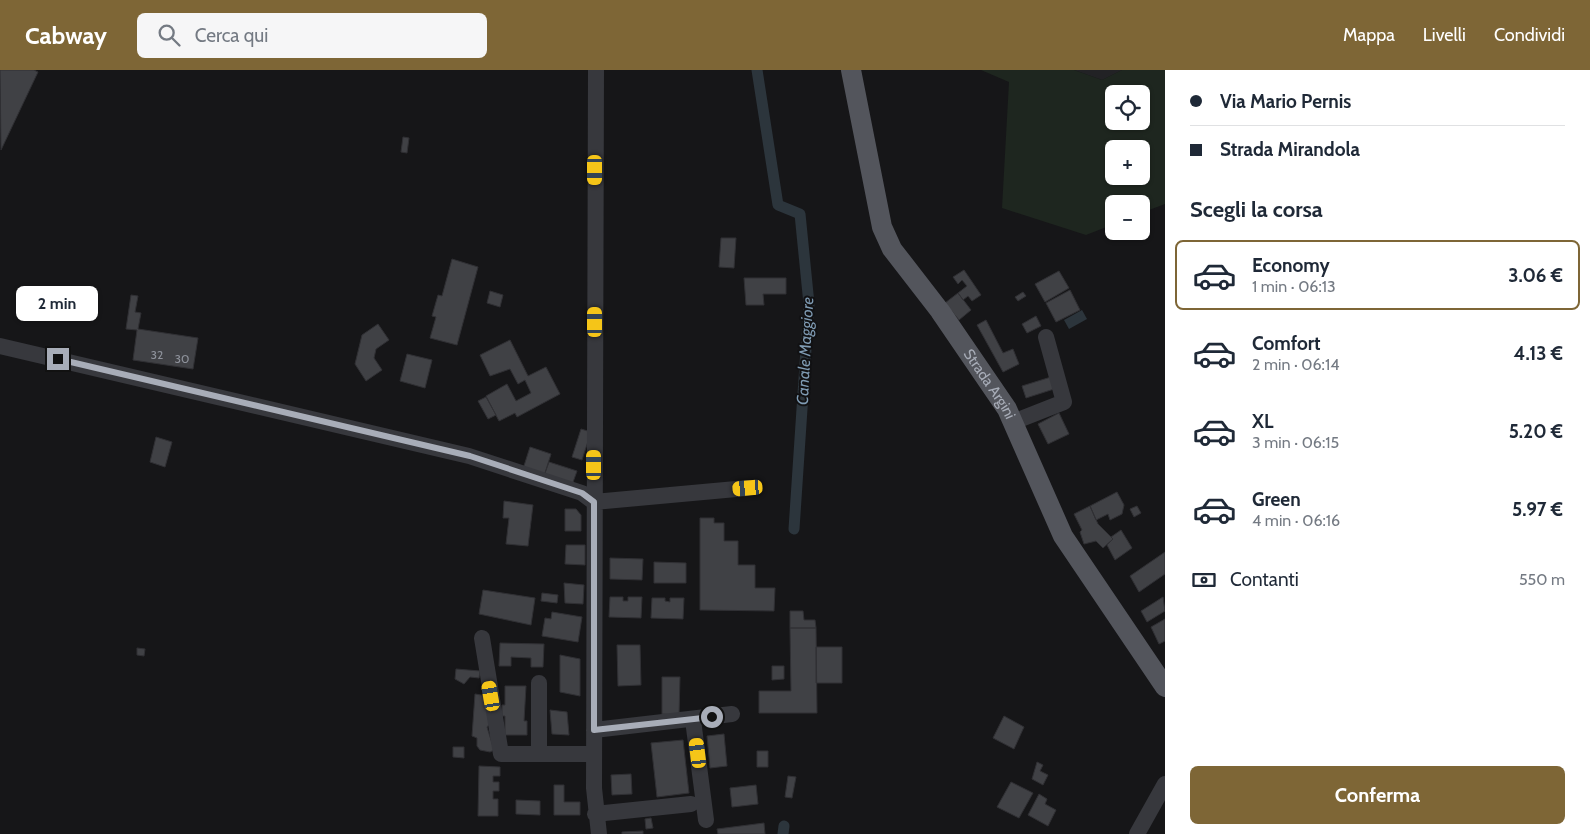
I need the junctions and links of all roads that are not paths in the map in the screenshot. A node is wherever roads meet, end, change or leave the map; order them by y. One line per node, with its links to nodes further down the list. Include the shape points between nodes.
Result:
1 (596, 70): 7 (street)
2 (851, 70): 5 (main road, Strada Argini, via 882,227 892,249 940,311)
3 (1046, 337): 5 (street, via 1064,402)
4 (0, 346): 7 (street, via 470,456 582,493)
5 (1013, 422): 10 (main road, Strada Argini, via 1062,536)
6 (748, 488): 7 (street)
7 (594, 502): 13 (street)
8 (482, 638): 14 (street, via 501,754)
9 (539, 683): 14 (street)
10 (1165, 687)
11 (732, 714): 12 (street)
12 (693, 720): 13 (street); 19 (street)
13 (594, 730): 15 (street)
14 (539, 754): 15 (street)
15 (594, 754): 18 (street)
16 (1165, 784): 21 (street)
17 (691, 804): 18 (street)
18 (595, 814): 20 (street)
19 (706, 820)
20 (598, 834)
21 (1137, 834)

